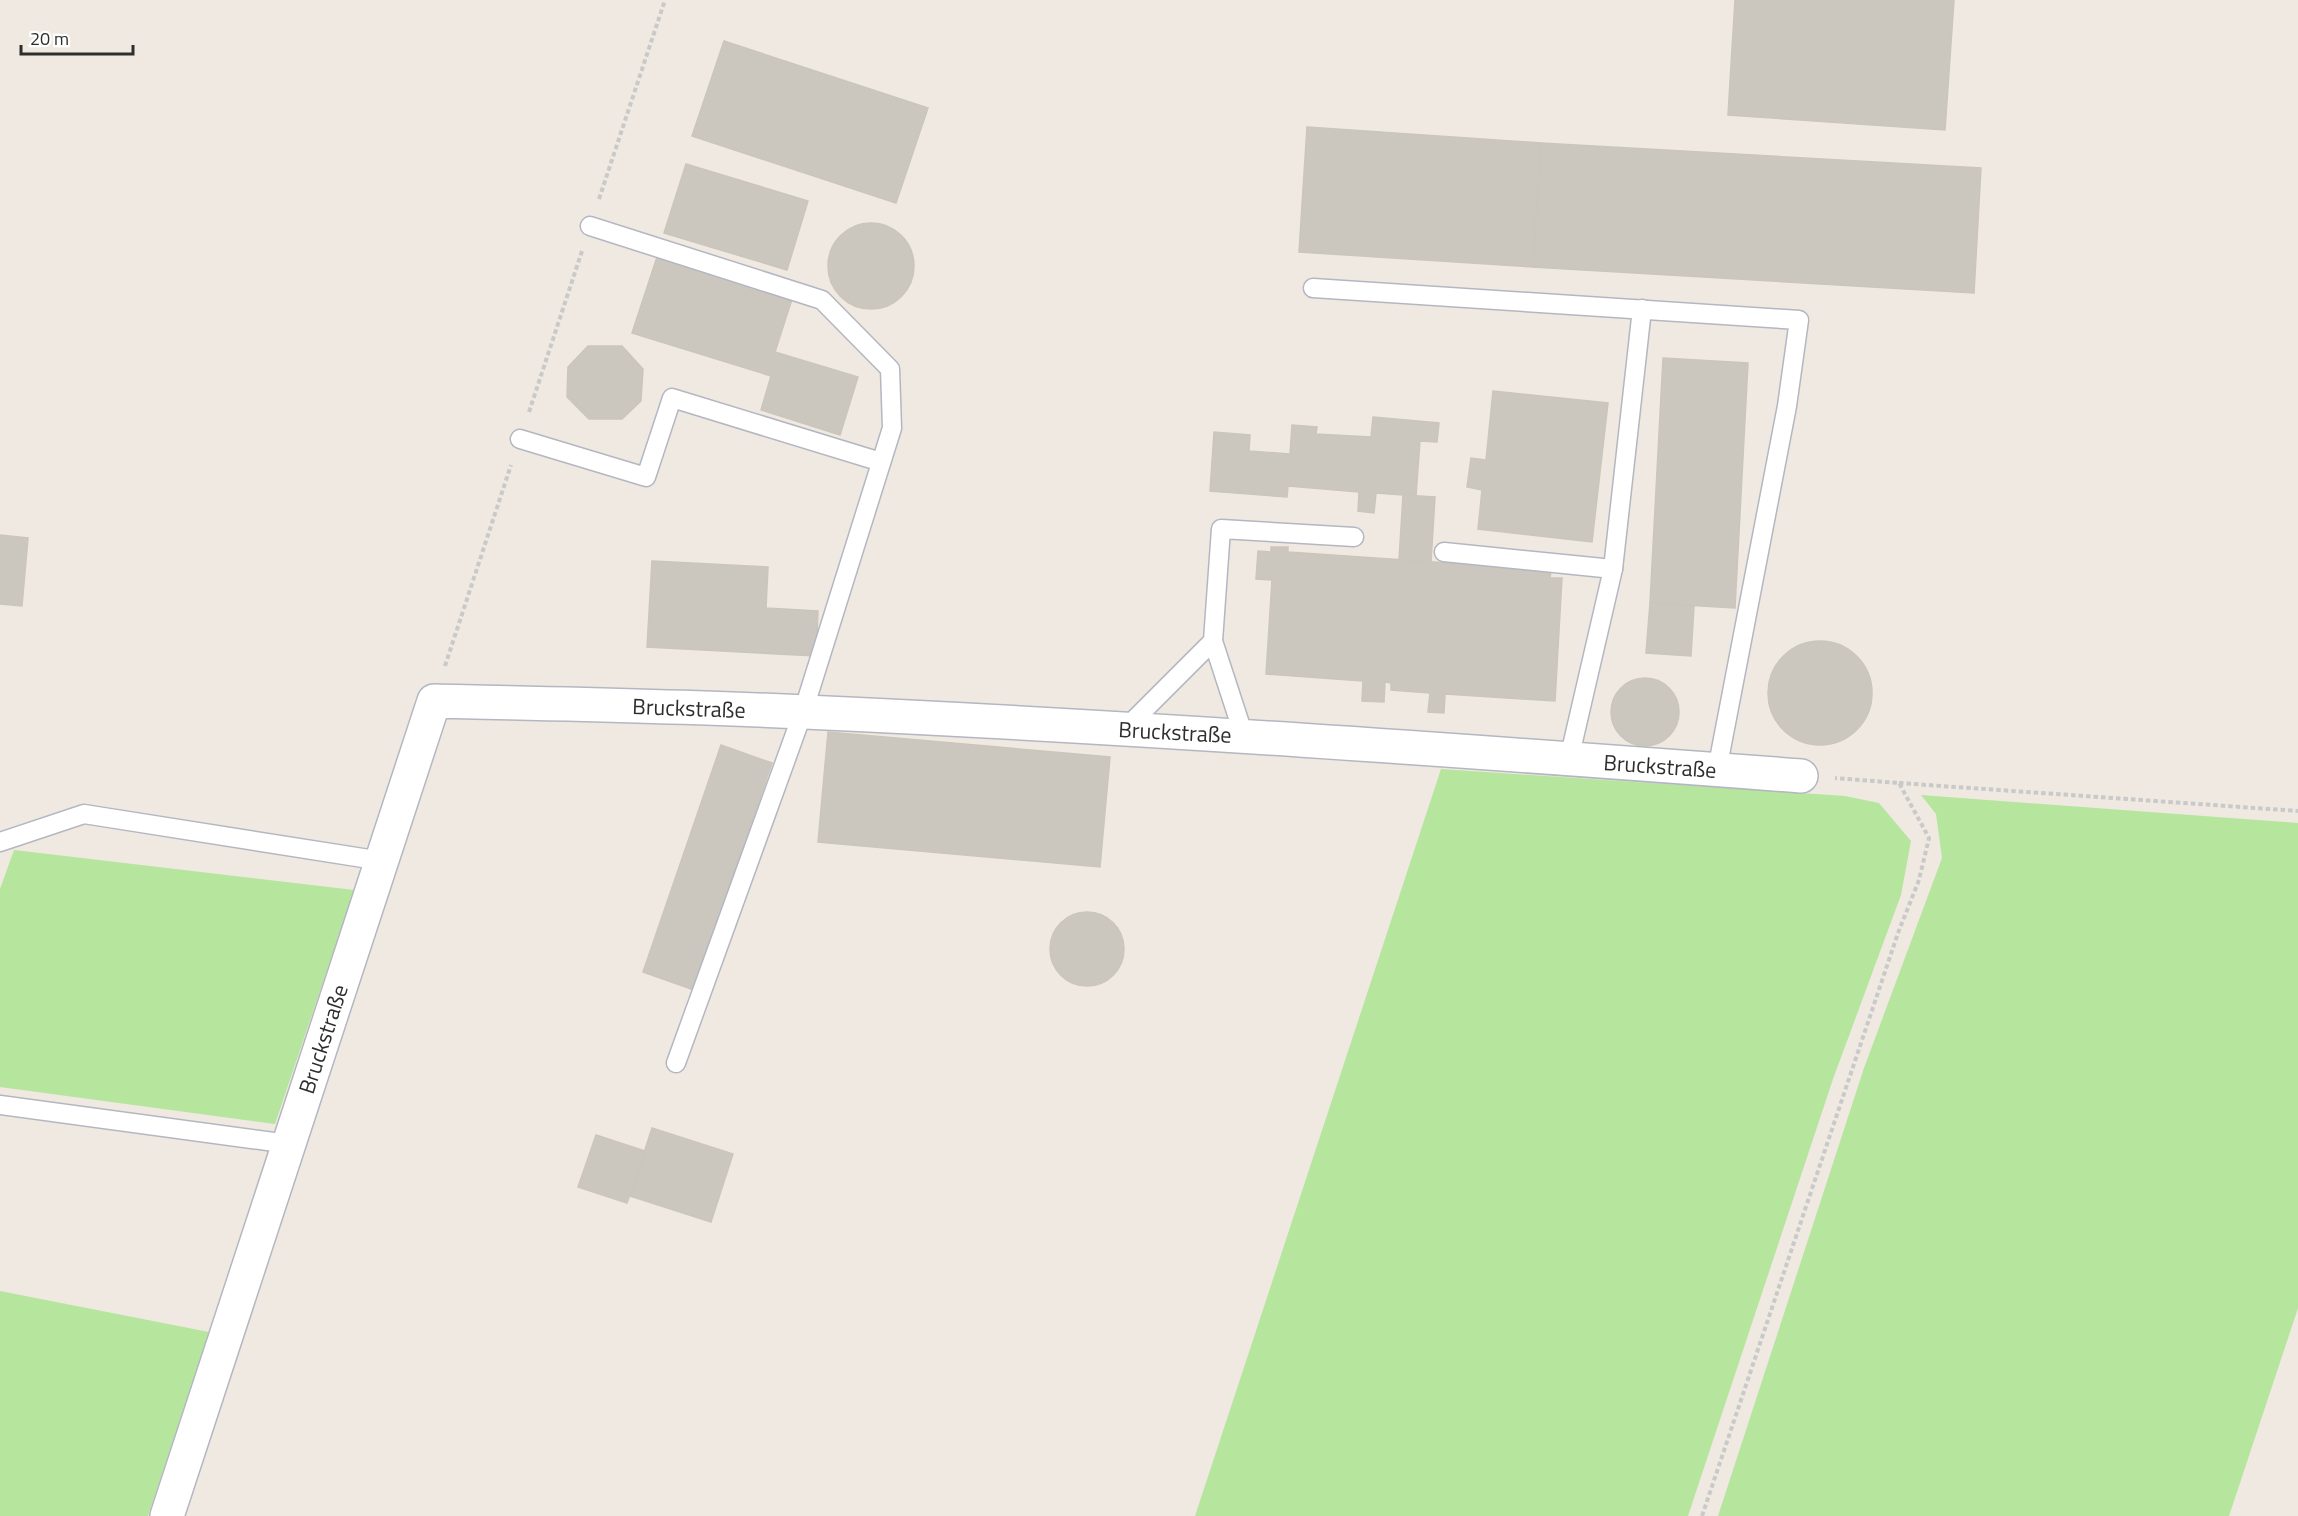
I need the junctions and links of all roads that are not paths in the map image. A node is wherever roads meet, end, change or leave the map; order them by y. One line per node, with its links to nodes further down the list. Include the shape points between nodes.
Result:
1 (590, 226): 5 (lane, via 822,300 890,369 892,428)
2 (1313, 288): 3 (lane)
3 (1642, 309): 8 (lane); 14 (lane, via 1799,320 1787,406)
4 (520, 440): 5 (lane, via 646,477 672,398)
5 (881, 462): 10 (lane)
6 (1354, 537): 9 (lane, via 1221,529)
7 (1444, 552): 8 (lane)
8 (1613, 569): 13 (lane)
9 (1213, 641): 11 (lane); 12 (lane)
10 (804, 712): 11 (street, Bruckstraße); 17 (street, Bruckstraße, via 434,701); 18 (lane)
11 (1125, 729): 12 (street, Bruckstraße)
12 (1244, 736): 13 (street, Bruckstraße)
13 (1569, 759): 14 (street, Bruckstraße)
14 (1717, 770): 15 (street, Bruckstraße)
15 (1801, 776)
16 (0, 842): 17 (lane, via 84,814)
17 (382, 861): 20 (street, Bruckstraße)
18 (676, 1063)
19 (0, 1105): 20 (lane)
20 (289, 1144): 21 (street, Bruckstraße)
21 (167, 1516)

